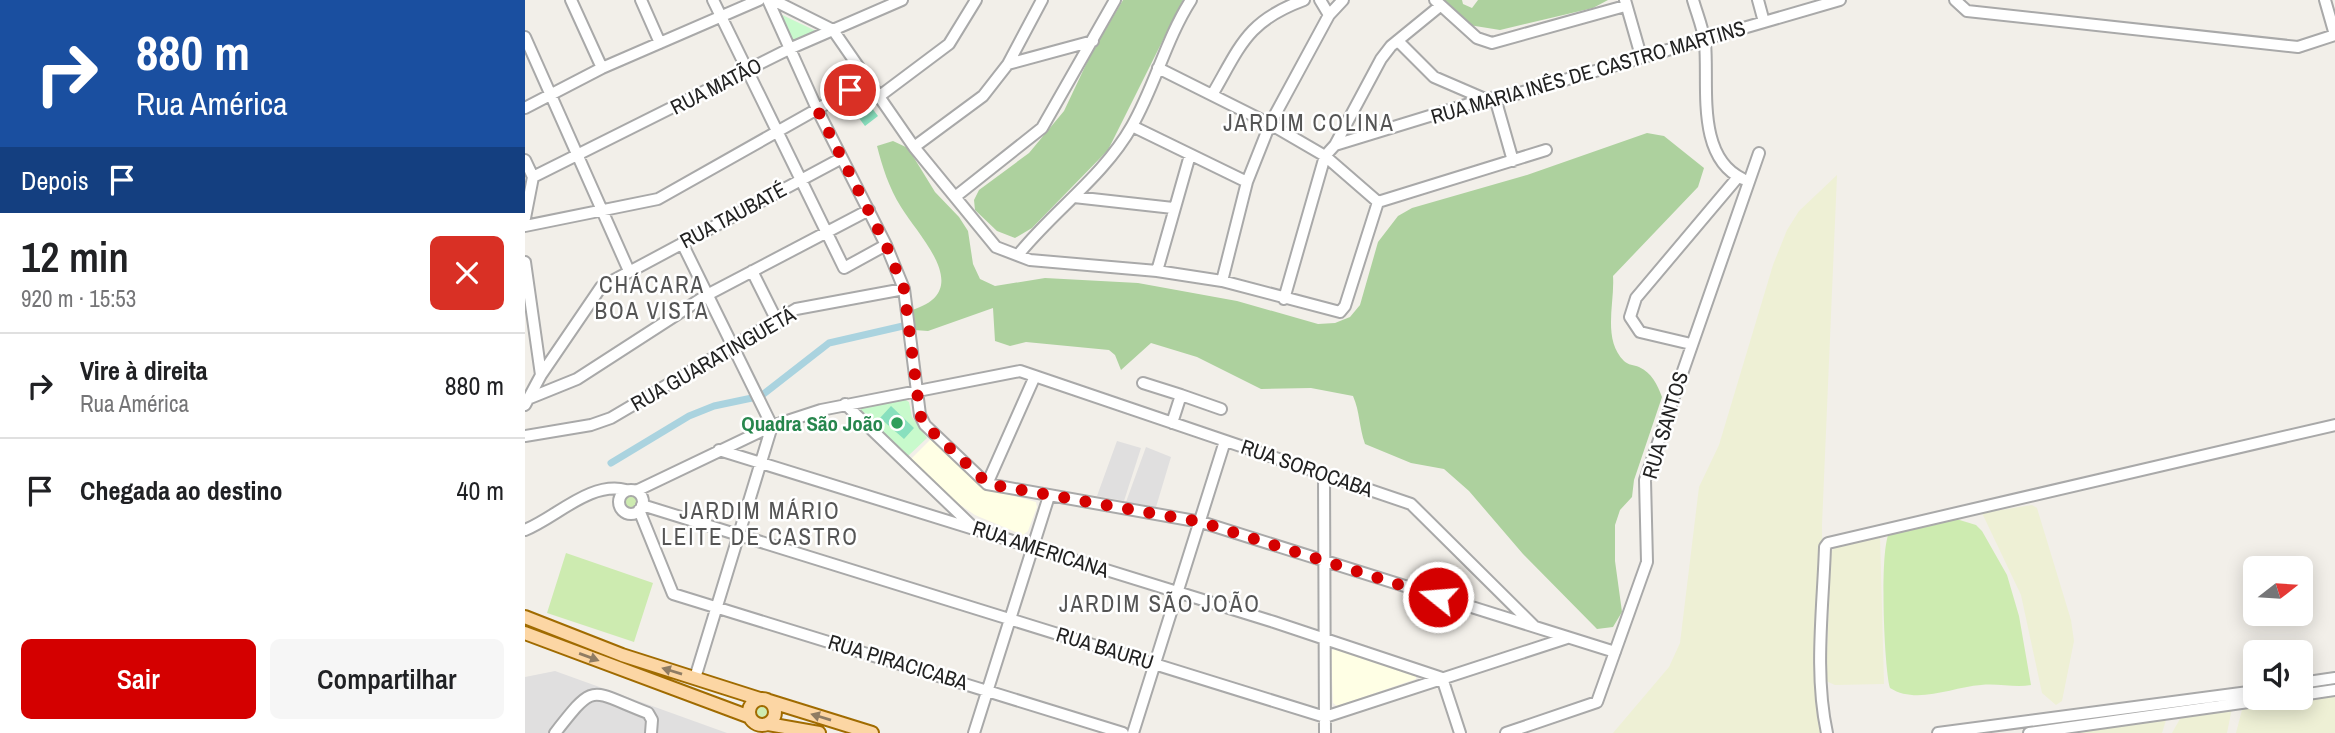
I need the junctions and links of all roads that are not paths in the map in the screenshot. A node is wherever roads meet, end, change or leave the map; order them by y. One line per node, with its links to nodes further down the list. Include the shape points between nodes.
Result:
1 (571, 0): 35 (street)
2 (641, 0): 31 (street)
3 (713, 0): 23 (street)
4 (759, 0): 23 (street)
5 (770, 0): 25 (street); 32 (street)
6 (902, 0): 25 (street, RUA MATÃO)
7 (976, 0): 42 (street, via 949,44)
8 (1042, 0): 34 (street)
9 (1115, 0): 29 (street)
10 (1191, 0): 36 (street)
11 (1304, 0): 41 (street, via 1255,26)
12 (1320, 0): 22 (street)
13 (1343, 0): 22 (street)
14 (1693, 0): 28 (street)
15 (1758, 0): 24 (street)
16 (1840, 0): 19 (street, RUA MARIA INÊS DE CASTRO MARTINS)
17 (1955, 0): 26 (street, via 1967,10 2298,47)
18 (2325, 0): 26 (street)
19 (1825, 1): 24 (street, RUA MARIA INÊS DE CASTRO MARTINS)
20 (1437, 3): 21 (street, via 1476,38 1492,43); 30 (street)
21 (1625, 3): 33 (street)
22 (1329, 15): 47 (street)
23 (722, 18): 31 (street); 37 (street)
24 (1764, 22): 28 (street, RUA MARIA INÊS DE CASTRO MARTINS)
25 (833, 30): 32 (street, RUA MATÃO); 38 (street)
26 (2335, 36)
27 (525, 37): 40 (street)
28 (1705, 40): 33 (street, RUA MARIA INÊS DE CASTRO MARTINS); 62 (street, via 1712,141 1725,166)
29 (1093, 41): 34 (street); 64 (street, via 1042,128)
30 (1398, 41): 39 (street, via 1427,71); 50 (street, via 1381,60)
31 (660, 43): 35 (street)
32 (789, 49): 37 (street, RUA MATÃO); 45 (street)
33 (1641, 56): 43 (street, RUA MARIA INÊS DE CASTRO MARTINS)
34 (1008, 64): 51 (street, via 983,96)
35 (602, 68): 40 (street)
36 (1158, 68): 41 (street); 48 (street)
37 (748, 71): 49 (street); 54 (street, RUA MATÃO)
38 (867, 81): 42 (street); 45 (street)
39 (1453, 86): 43 (street); 46 (street)
40 (550, 94): 44 (street); 54 (street)
41 (1212, 95): 47 (street)
42 (877, 98): 51 (street)
43 (1490, 98): 46 (street, RUA MARIA INÊS DE CASTRO MARTINS); 59 (street)
44 (525, 108)
45 (817, 109): 49 (street); 57 (street)
46 (1452, 110): 50 (street, RUA MARIA INÊS DE CASTRO MARTINS)
47 (1270, 124): 56 (street); 63 (street)
48 (1132, 127): 55 (street); 65 (street)
49 (777, 131): 61 (street); 68 (street, via 657,199)
50 (1335, 145): 56 (street)
51 (914, 147): 64 (street)
52 (1545, 150): 59 (street)
53 (1759, 153): 62 (street, RUA SANTOS)
54 (578, 154): 60 (street, RUA MATÃO); 68 (street)
55 (1190, 155): 63 (street); 67 (street)
56 (1325, 156): 66 (street); 83 (street)
57 (842, 158): 61 (street, RUA TAUBATÉ); 69 (street)
58 (525, 160): 60 (street)
59 (1513, 160): 66 (street)
60 (533, 177): 70 (street)
61 (802, 178): 72 (street); 73 (street, RUA TAUBATÉ)
62 (1743, 179): 85 (street, RUA SANTOS); 85 (street, via 1632,307 1630,317 1640,332)
63 (1247, 182): 80 (street)
64 (955, 197): 75 (street, via 996,247)
65 (1074, 197): 67 (street); 75 (street)
66 (1378, 202): 83 (street, via 1340,312)
67 (1173, 208): 79 (street)
68 (603, 210): 71 (street); 77 (street)
69 (869, 210): 72 (street); 74 (street)
70 (525, 218)
71 (525, 226)
72 (828, 232): 74 (street, via 844,268); 78 (street)
73 (682, 243): 77 (street, RUA TAUBATÉ); 82 (street)
74 (886, 245): 81 (street)
75 (1018, 255): 79 (street, via 1030,260)
76 (525, 262): 87 (street)
77 (629, 271): 87 (street, RUA TAUBATÉ, via 601,287)
78 (752, 271): 82 (street); 84 (street)
79 (1157, 271): 80 (street)
80 (1221, 281): 83 (street)
81 (904, 289): 84 (street, RUA GUARATINGUETÁ, via 796,309); 90 (street)
82 (707, 295): 86 (street); 92 (street, via 577,379)
83 (1285, 299)
84 (778, 323): 86 (street, RUA GUARATINGUETÁ)
85 (1691, 344): 123 (street, RUA SANTOS, via 1645,480 1647,562)
86 (734, 348): 97 (street); 98 (street, RUA GUARATINGUETÁ, via 611,418)
87 (541, 375): 92 (street, RUA TAUBATÉ)
88 (1035, 376): 90 (street, RUA SOROCABA, via 1020,371); 95 (street, RUA SOROCABA); 103 (street)
89 (1143, 383): 91 (street)
90 (916, 391): 93 (street, RUA SOROCABA); 103 (street, via 925,425)
91 (1181, 395): 94 (street); 95 (street)
92 (527, 402)
93 (845, 404): 97 (street, RUA SOROCABA); 110 (street)
94 (1221, 410)
95 (1172, 423): 99 (street, RUA SOROCABA)
96 (2335, 425): 148 (street, via 1828,543 1821,676)
97 (772, 426): 100 (street, RUA SOROCABA); 101 (street)
98 (525, 436)
99 (1225, 441): 102 (street, RUA SOROCABA); 109 (street)
100 (719, 450): 101 (street, RUA AMERICANA); 104 (street, RUA SOROCABA)
101 (762, 465): 110 (street, RUA AMERICANA); 112 (street)
102 (1324, 474): 114 (street); 119 (street, RUA SOROCABA, via 1411,503)
103 (988, 484): 106 (street)
104 (631, 491): 105 (street); 107 (street, via 620,496); 108 (street, via 641,495)
105 (593, 492): 107 (street); 111 (street)
106 (1049, 496): 109 (street); 113 (street)
107 (618, 503): 108 (street, via 625,513)
108 (641, 508): 112 (street, RUA BAURU); 116 (street, RUA PIRACICABA, via 673,594)
109 (1201, 522): 114 (street); 115 (street)
110 (974, 528): 113 (street, RUA AMERICANA)
111 (525, 530)
112 (740, 534): 116 (street); 118 (street, RUA BAURU)
113 (1033, 547): 115 (street, RUA AMERICANA); 118 (street)
114 (1324, 561): 119 (street); 122 (street)
115 (1177, 592): 122 (street, RUA AMERICANA); 124 (street)
116 (719, 606): 125 (street); 129 (street, RUA PIRACICABA)
117 (525, 617): 125 (main road, one-way to 117)
118 (1010, 619): 124 (street, RUA BAURU); 129 (street)
119 (1536, 628): 121 (street)
120 (525, 633): 135 (main road, one-way to 135)
121 (1566, 638): 123 (street); 126 (street)
122 (1326, 639): 126 (street, RUA AMERICANA); 136 (street)
123 (1615, 652): 147 (street, RUA SANTOS, via 1597,702)
124 (1155, 664): 136 (street, RUA BAURU); 144 (street)
125 (695, 678): 133 (main road)
126 (1442, 678): 136 (street); 146 (street)
127 (2335, 678): 128 (street)
128 (2313, 682)
129 (988, 690): 142 (street); 143 (street, RUA PIRACICABA)
130 (2335, 690): 132 (street)
131 (2243, 693): 149 (street)
132 (2313, 693)
133 (764, 700): 135 (main road, via 750,706); 137 (main road, via 775,714); 141 (main road, one-way to 133)
134 (2243, 703): 150 (street)
135 (750, 717): 137 (main road, via 757,724)
136 (1325, 717): 145 (street)
137 (768, 724): 140 (main road)
138 (555, 733): 139 (street, via 584,696 597,693 647,713)
139 (652, 733)
140 (819, 733)
141 (872, 733)
142 (974, 733)
143 (1123, 733)
144 (1133, 733)
145 (1325, 733)
146 (1460, 733)
147 (1506, 733)
148 (1827, 733)
149 (1938, 733)
150 (2029, 733)

